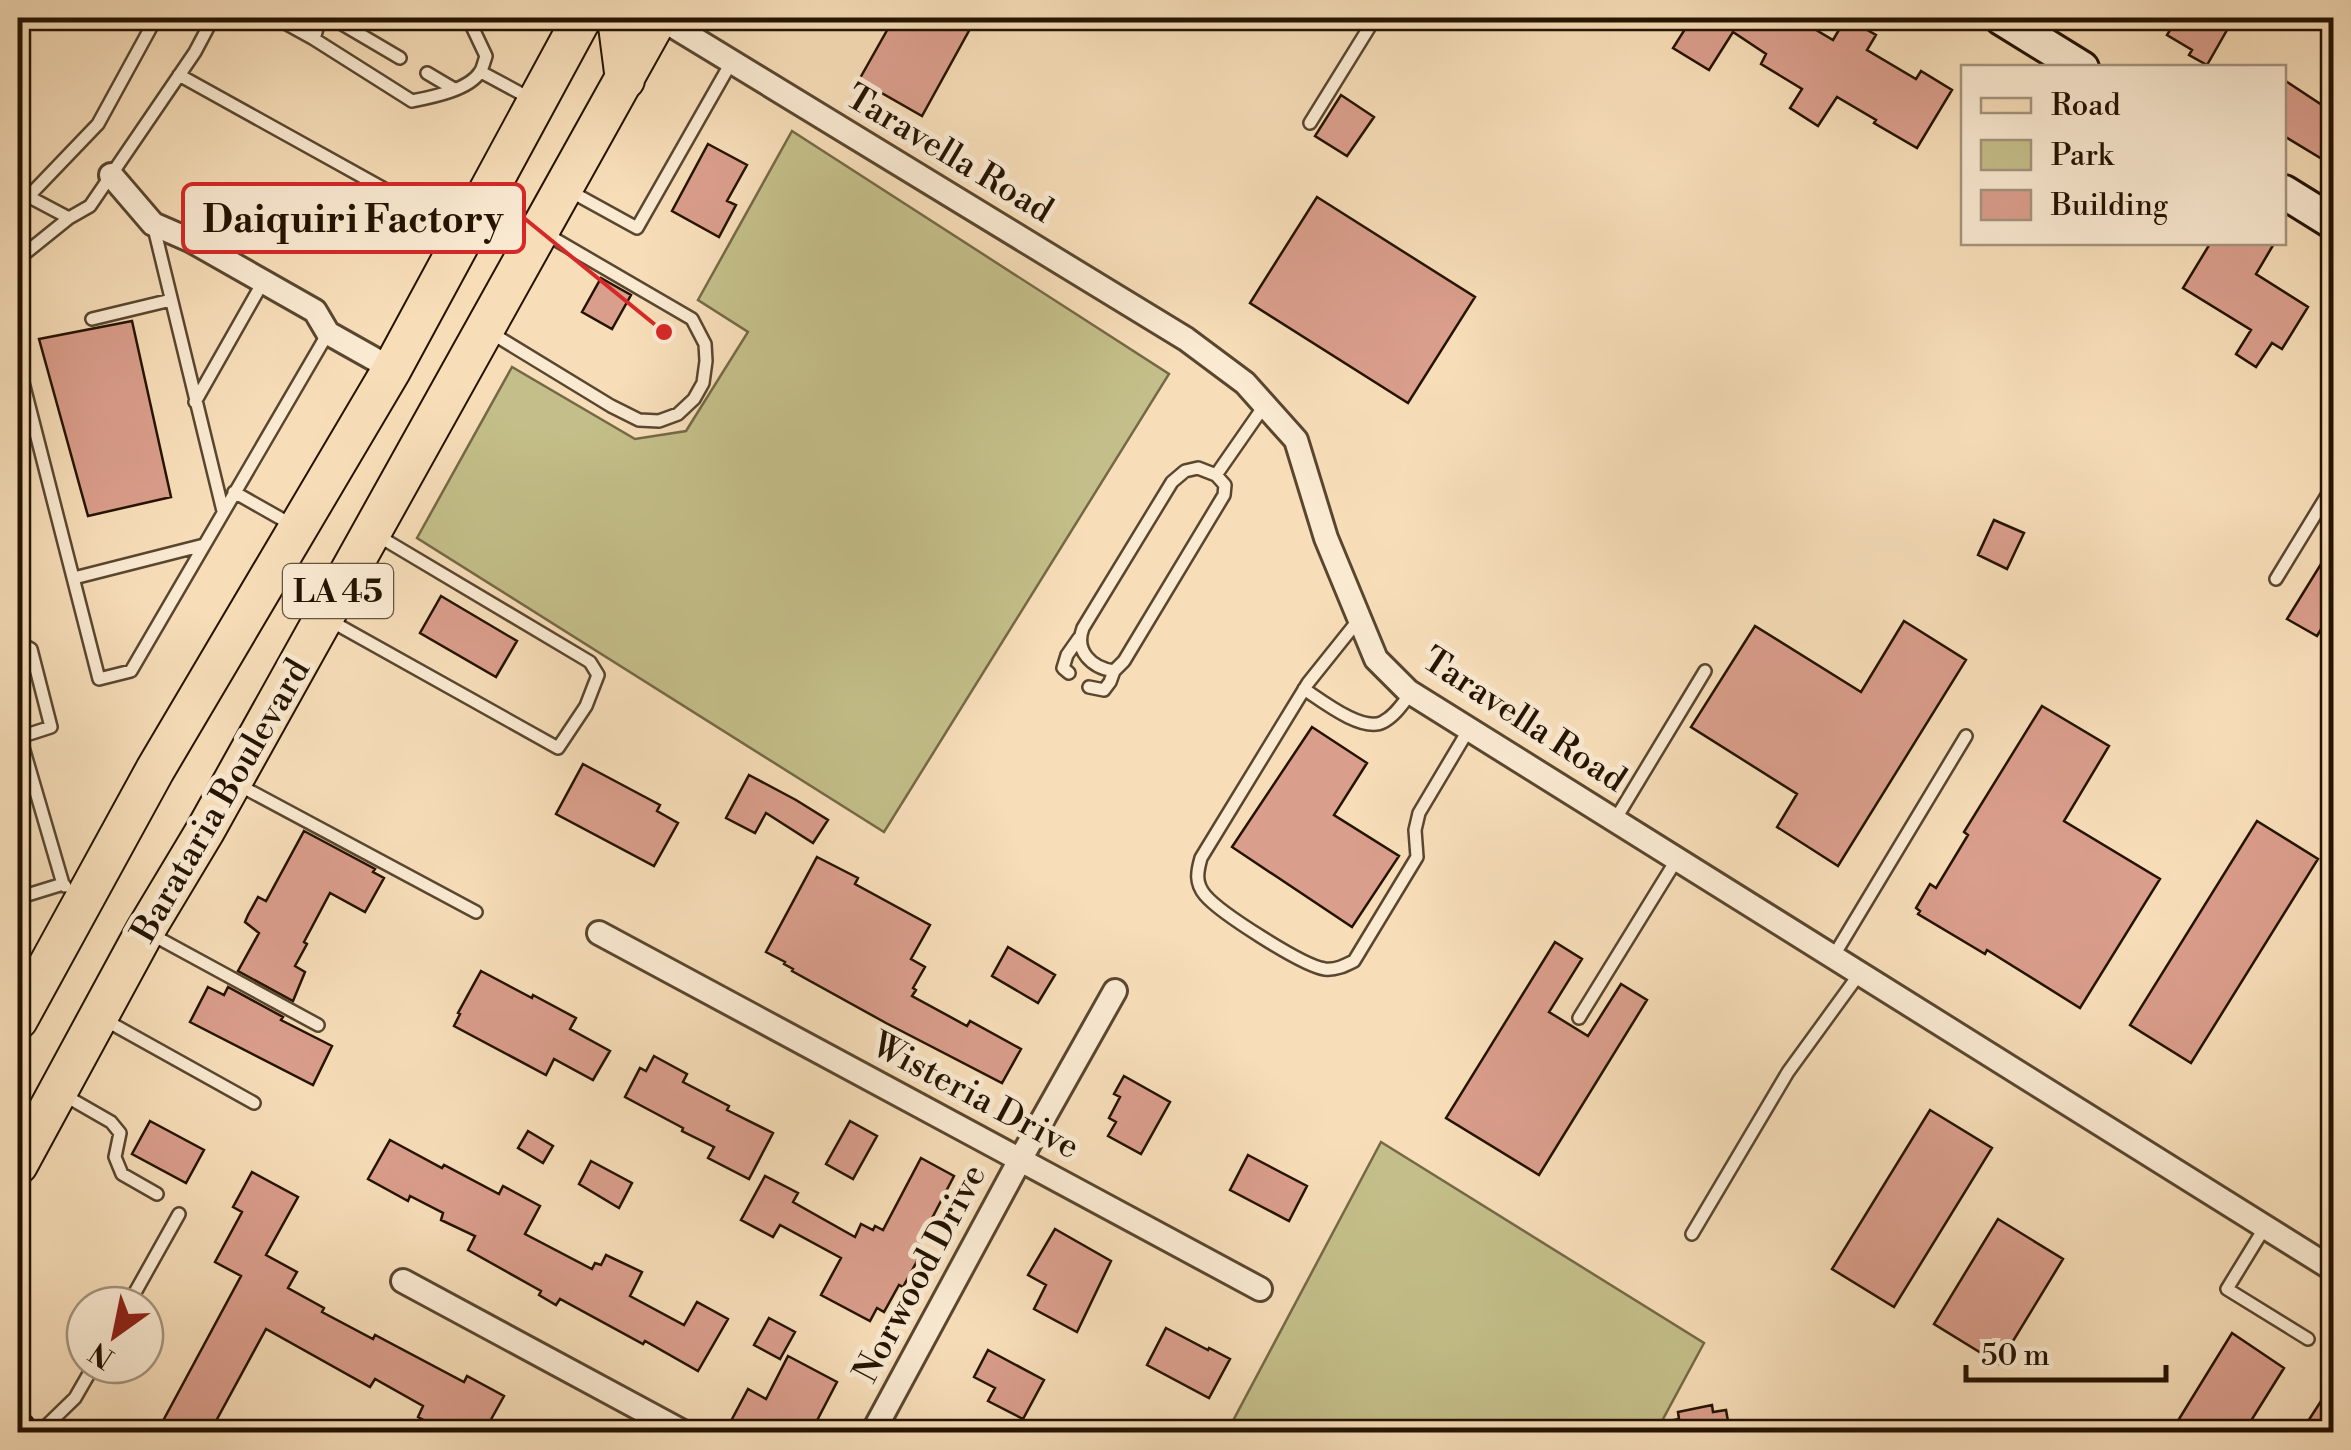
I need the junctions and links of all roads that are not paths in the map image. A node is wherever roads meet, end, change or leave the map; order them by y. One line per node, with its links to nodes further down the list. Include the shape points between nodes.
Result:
1 (156, 18): 26 (lane, via 98,124)
2 (213, 18): 18 (lane)
3 (276, 18): 12 (lane)
4 (320, 18): 12 (lane)
5 (332, 18): 13 (lane)
6 (468, 18): 16 (lane, via 486,56)
7 (582, 18): 21 (main road, Barataria Boulevard / LA 45)
8 (617, 18): 19 (main road)
9 (659, 18): 14 (street, Taravella Road); 19 (main road, Barataria Boulevard / LA 45)
10 (1375, 18): 22 (lane)
11 (2001, 18): 15 (street)
12 (314, 39): 20 (lane, via 412,101)
13 (400, 58)
14 (732, 61): 24 (lane, via 638,228); 41 (street, Taravella Road, via 1186,339)
15 (2077, 65)
16 (481, 72): 20 (lane); 21 (lane)
17 (427, 73): 20 (lane)
18 (178, 75): 23 (lane); 31 (lane, via 388,191 406,224)
19 (625, 80): 24 (main road, Barataria Boulevard / LA 45)
20 (454, 89)
21 (536, 102): 31 (main road, Barataria Boulevard / LA 45)
22 (1310, 123)
23 (111, 175): 27 (lane, via 90,206); 29 (street)
24 (564, 188): 30 (main road, Barataria Boulevard / LA 45)
25 (2286, 193): 28 (street)
26 (23, 194): 27 (lane)
27 (69, 218): 32 (lane)
28 (2334, 222)
29 (153, 224): 33 (street); 34 (lane)
30 (540, 231): 36 (main road, Barataria Boulevard / LA 45); 36 (lane, via 692,319 706,361 694,399 660,421 639,420)
31 (455, 252): 39 (main road, Barataria Boulevard / LA 45)
32 (18, 259)
33 (263, 282): 37 (street, via 315,311); 40 (lane)
34 (171, 300): 35 (lane); 40 (lane)
35 (92, 318)
36 (484, 329): 47 (main road, Barataria Boulevard / LA 45)
37 (328, 333): 39 (street); 44 (lane)
38 (18, 362): 49 (lane)
39 (392, 369): 46 (main road, Barataria Boulevard / LA 45)
40 (195, 402): 45 (lane)
41 (1264, 406): 42 (lane); 52 (street, Taravella Road, via 1296,440)
42 (1216, 474): 53 (lane, via 1198,468 1172,482); 55 (lane, via 1224,495)
43 (2334, 484): 50 (lane)
44 (234, 492): 45 (lane); 46 (lane)
45 (223, 511): 48 (lane)
46 (298, 528): 67 (main road, Barataria Boulevard / LA 45, via 155,770)
47 (371, 532): 51 (main road, Barataria Boulevard / LA 45); 51 (lane, via 590,662 598,675 586,706 558,748)
48 (204, 545): 49 (lane); 49 (lane, via 132,671 99,679)
49 (74, 578)
50 (2276, 579)
51 (324, 617): 64 (main road, Barataria Boulevard / LA 45)
52 (1360, 618): 59 (lane); 60 (street, Taravella Road, via 1376,659)
53 (1079, 638): 55 (lane, via 1088,660); 57 (lane, via 1064,661)
54 (18, 642): 62 (lane, via 31,649 51,727)
55 (1114, 671): 58 (lane, via 1104,690)
56 (1705, 672): 65 (lane)
57 (1069, 673)
58 (1089, 687)
59 (1304, 689): 60 (lane, via 1373,726 1396,713); 61 (lane, via 1197,873 1205,895 1250,930 1322,969 1354,960 1402,884 1416,857 1419,813)
60 (1411, 692): 61 (street, Taravella Road)
61 (1469, 729): 65 (street, Taravella Road)
62 (19, 736): 67 (lane)
63 (1966, 736): 72 (lane)
64 (233, 782): 69 (lane); 70 (main road, Barataria Boulevard / LA 45)
65 (1615, 820): 66 (street, Taravella Road)
66 (1676, 859): 72 (street, Taravella Road); 76 (lane)
67 (74, 891): 68 (lane); 77 (main road, Barataria Boulevard / LA 45)
68 (18, 893)
69 (476, 912)
70 (145, 930): 75 (main road, Barataria Boulevard / LA 45); 78 (lane)
71 (599, 933): 81 (street, Wisteria Drive)
72 (1834, 956): 73 (street, Taravella Road)
73 (1860, 973): 85 (street, Taravella Road); 86 (lane, via 1788,1072)
74 (1116, 991): 81 (street, Norwood Drive)
75 (98, 1016): 79 (main road, Barataria Boulevard / LA 45); 80 (lane)
76 (1580, 1018)
77 (18, 1020)
78 (318, 1025)
79 (56, 1090): 82 (main road, Barataria Boulevard / LA 45); 83 (lane, via 111,1122 120,1134 115,1157 122,1174)
80 (254, 1103)
81 (1021, 1158): 90 (street, Wisteria Drive); 95 (street, Norwood Drive)
82 (18, 1165)
83 (157, 1194)
84 (180, 1214): 89 (lane)
85 (2265, 1226): 87 (street, Taravella Road); 91 (lane, via 2227,1289)
86 (1692, 1234)
87 (2334, 1270)
88 (403, 1281): 94 (street)
89 (139, 1285)
90 (1260, 1289)
91 (2308, 1339)
92 (83, 1385): 93 (lane)
93 (40, 1432)
94 (682, 1432)
95 (872, 1432)

